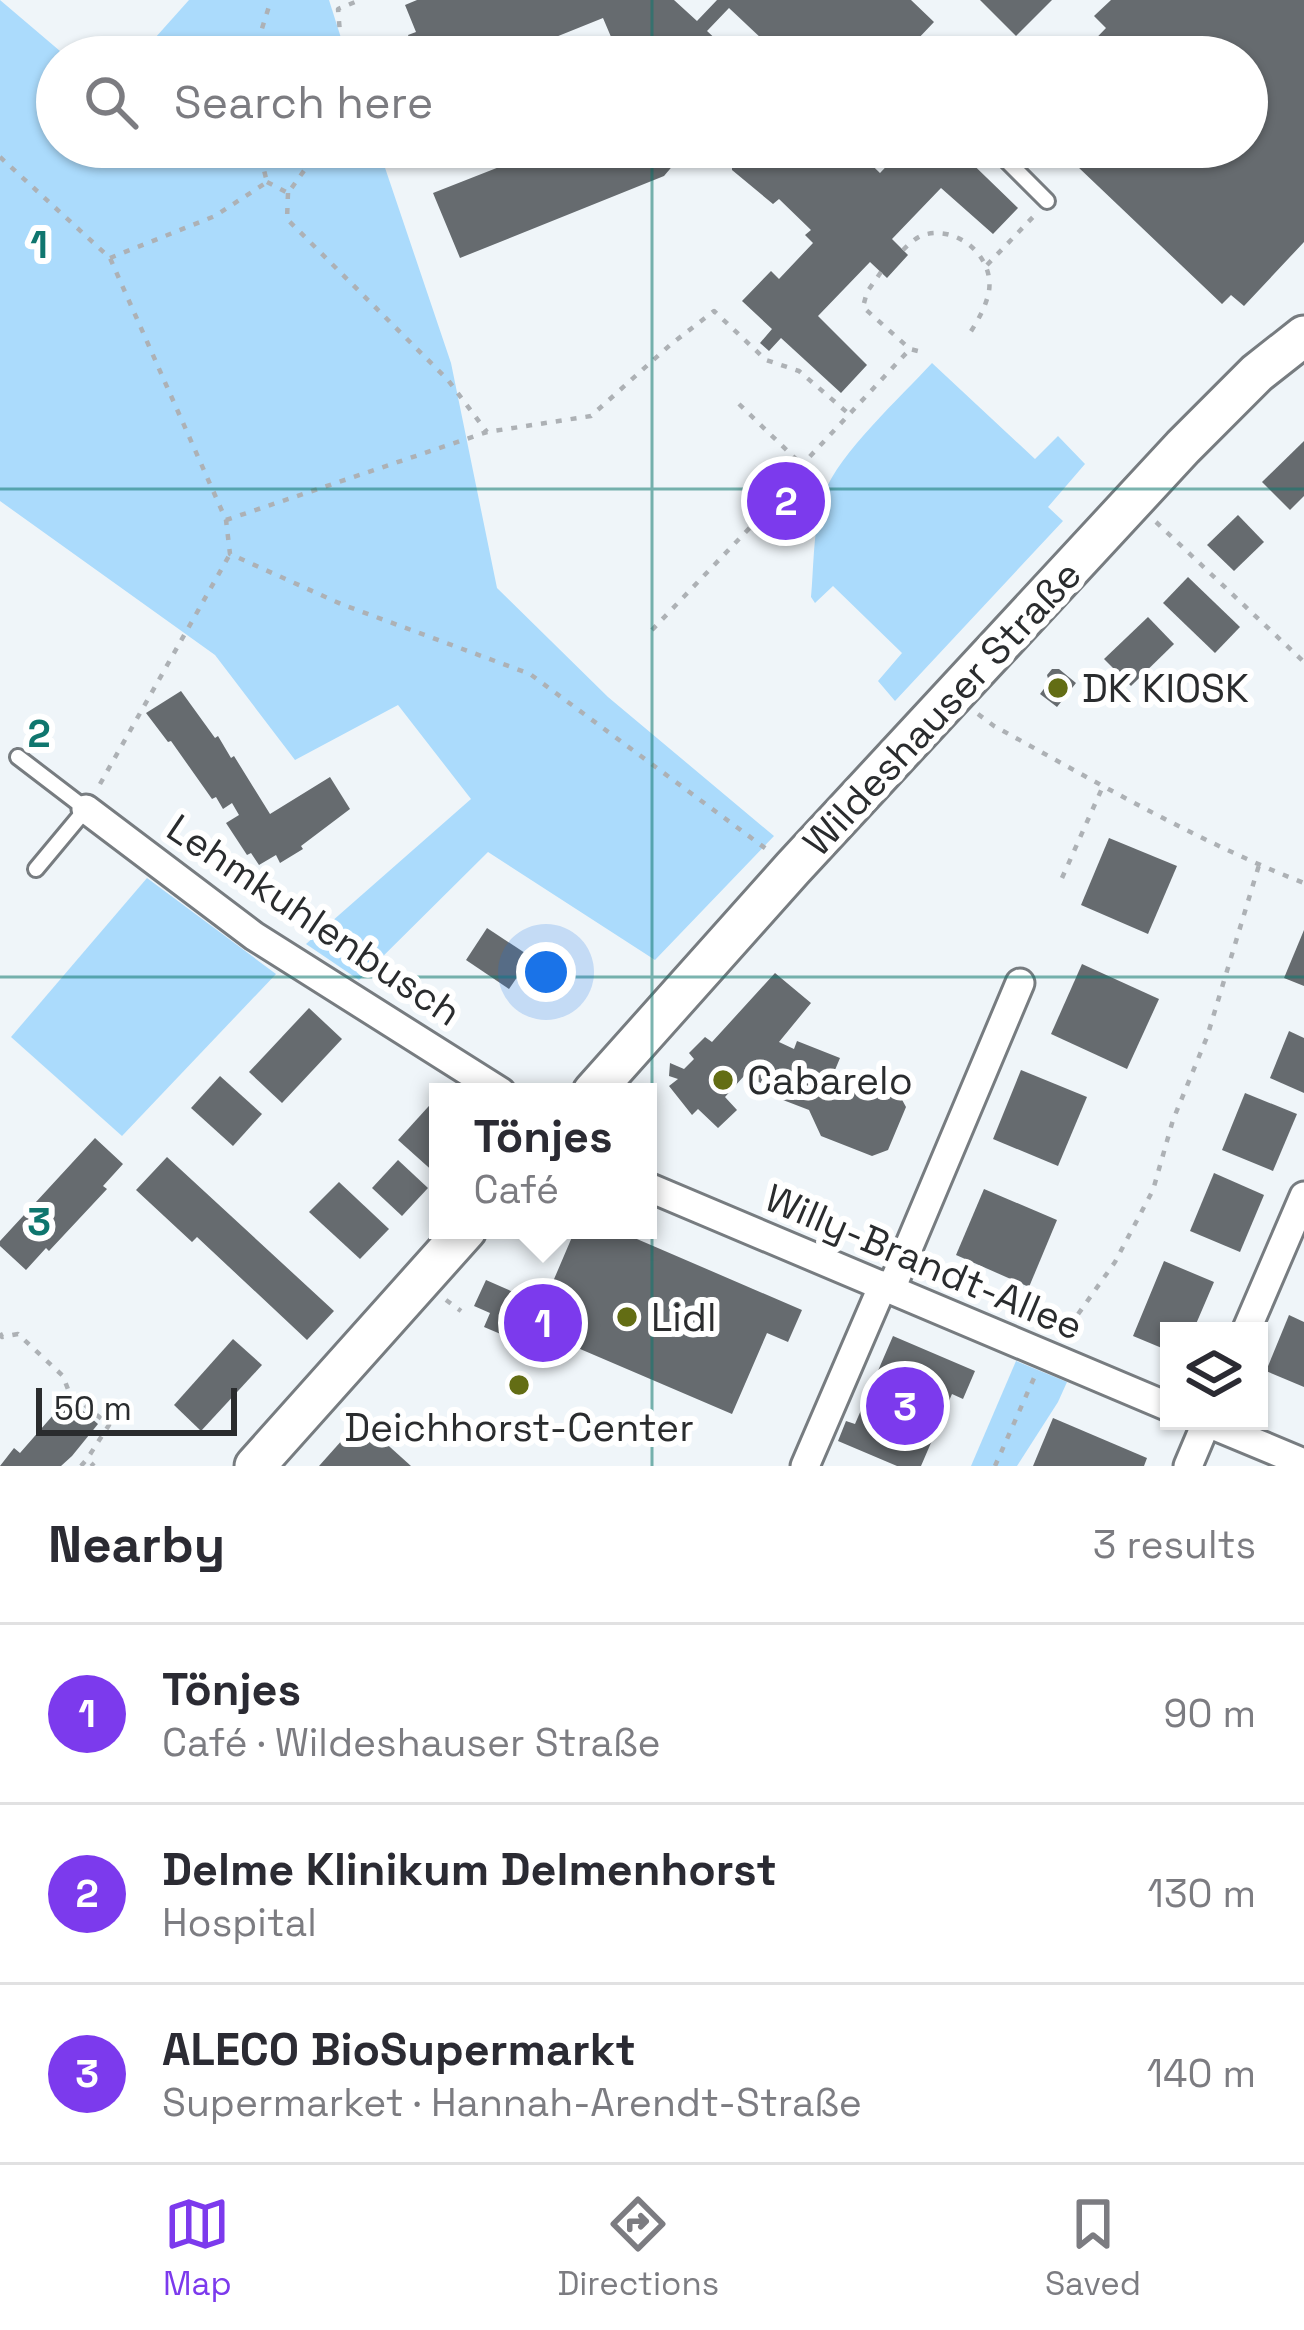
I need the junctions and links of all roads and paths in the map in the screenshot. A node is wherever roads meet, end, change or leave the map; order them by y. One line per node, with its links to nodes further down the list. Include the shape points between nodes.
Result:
1 (271, 0): 3 (path)
2 (361, 0): 4 (path, via 338,9)
3 (260, 36)
4 (341, 36)
5 (0, 157): 13 (path)
6 (263, 168): 9 (path)
7 (305, 168): 10 (path)
8 (1014, 168): 11 (lane)
9 (267, 182): 10 (path); 13 (path, via 215,216)
10 (287, 193): 22 (path, via 287,219 448,380)
11 (1048, 201): 14 (path)
12 (903, 250): 14 (path, via 924,234 950,235)
13 (110, 258): 25 (path)
14 (987, 265): 16 (path, via 990,288)
15 (881, 272): 18 (path, via 863,307)
16 (968, 335)
17 (1304, 336): 24 (main road, Wildeshauser Straße)
18 (910, 349): 19 (path); 21 (path)
19 (926, 353)
20 (739, 404): 23 (path)
21 (849, 414): 22 (path, via 799,371 766,360 715,311 591,416); 23 (path)
22 (487, 432): 25 (path)
23 (802, 465): 27 (path)
24 (1134, 501): 28 (path); 29 (main road, Wildeshauser Straße)
25 (226, 520): 26 (path)
26 (230, 554): 32 (path); 34 (path, via 530,674)
27 (652, 630)
28 (1304, 662)
29 (955, 696): 31 (path); 34 (main road, Wildeshauser Straße)
30 (18, 757): 32 (lane)
31 (1103, 786): 33 (path); 36 (path)
32 (86, 808): 35 (lane); 39 (street, Lehmkuhlenbusch, via 254,936)
33 (1259, 865): 37 (path); 49 (path, via 1153,1190 1115,1262 1069,1327 1055,1328)
34 (793, 868): 40 (main road, Wildeshauser Straße)
35 (36, 869)
36 (1063, 878)
37 (1304, 883)
38 (1020, 983): 44 (street)
39 (487, 1083)
40 (600, 1083)
41 (657, 1191): 44 (street, Willy-Brandt-Allee)
42 (1304, 1196): 47 (street)
43 (458, 1239): 57 (main road)
44 (887, 1287): 49 (street, Willy-Brandt-Allee); 58 (street)
45 (445, 1299): 46 (path)
46 (461, 1311)
47 (1250, 1322)
48 (1, 1336): 53 (path, via 18,1334 109,1425)
49 (1043, 1356): 50 (street, Willy-Brandt-Allee); 59 (path)
50 (1160, 1403)
51 (1203, 1430): 60 (street)
52 (1225, 1430): 54 (street)
53 (87, 1459): 55 (path); 56 (path)
54 (1304, 1463)
55 (81, 1466)
56 (94, 1466)
57 (255, 1466)
58 (805, 1466)
59 (995, 1466)
60 (1188, 1466)

